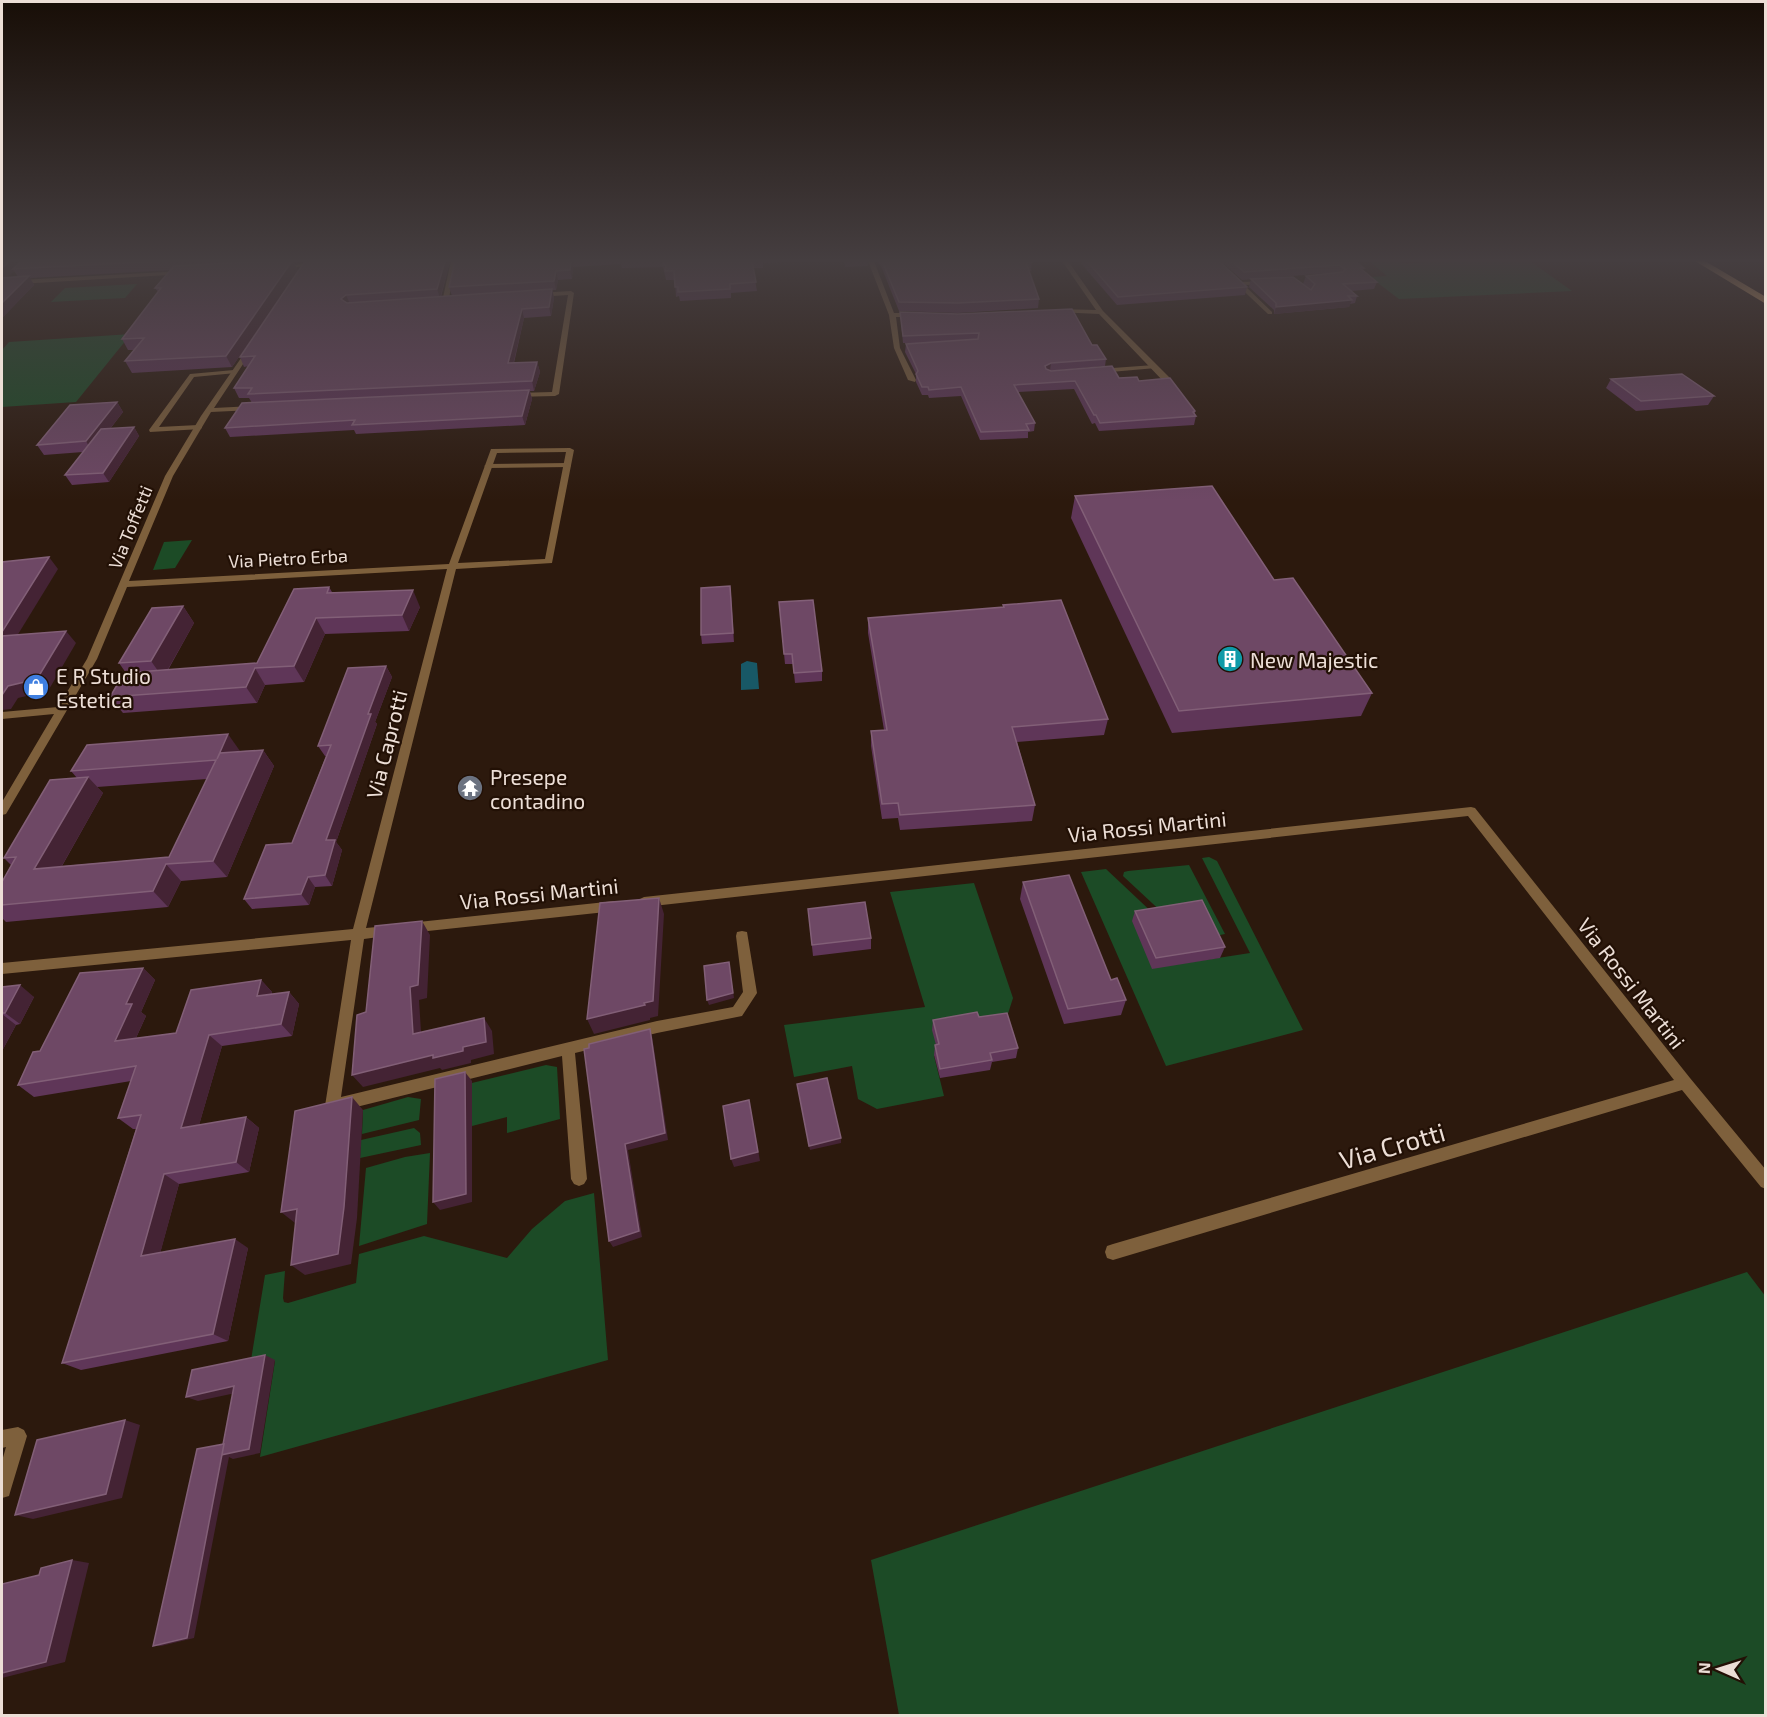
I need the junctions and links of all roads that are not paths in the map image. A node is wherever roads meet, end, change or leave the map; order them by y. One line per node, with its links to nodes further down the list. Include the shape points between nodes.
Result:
1 (256, 341): 8 (street, Via Toffetti)
2 (564, 341): 12 (street, via 555,394)
3 (896, 341): 5 (street)
4 (1129, 341): 7 (street)
5 (897, 348): 6 (street); 10 (street)
6 (908, 348)
7 (1154, 367): 9 (street); 11 (street)
8 (234, 372): 14 (street, Via Toffetti); 15 (street, via 192,375 153,429)
9 (1085, 372)
10 (912, 380)
11 (1167, 380)
12 (507, 396)
13 (257, 408): 14 (street)
14 (209, 410): 15 (street, Via Toffetti)
15 (198, 427): 19 (street, Via Toffetti, via 169,476)
16 (567, 465): 17 (street); 17 (street, via 570,450 494,451); 18 (street, Via Pietro Erba, via 549,561)
17 (488, 466): 18 (street)
18 (453, 564): 19 (street, Via Pietro Erba); 23 (street, Via Caprotti)
19 (125, 584): 20 (street, Via Toffetti, via 92,659)
20 (62, 710): 21 (street); 22 (street, Via Toffetti)
21 (2, 715)
22 (2, 812)
23 (358, 934): 25 (street, Via Rossi Martini); 26 (street, via 332,1106); 27 (street, Via Rossi Martini, via 1471,811)
24 (742, 936): 26 (street, via 750,993 737,1012)
25 (2, 969)
26 (568, 1049): 28 (street)
27 (1685, 1083): 29 (street, Via Rossi Martini); 30 (street, Via Crotti)
28 (579, 1179)
29 (1766, 1182)
30 (1113, 1252)
31 (2, 1439): 32 (street, via 18,1436)
32 (2, 1489)

